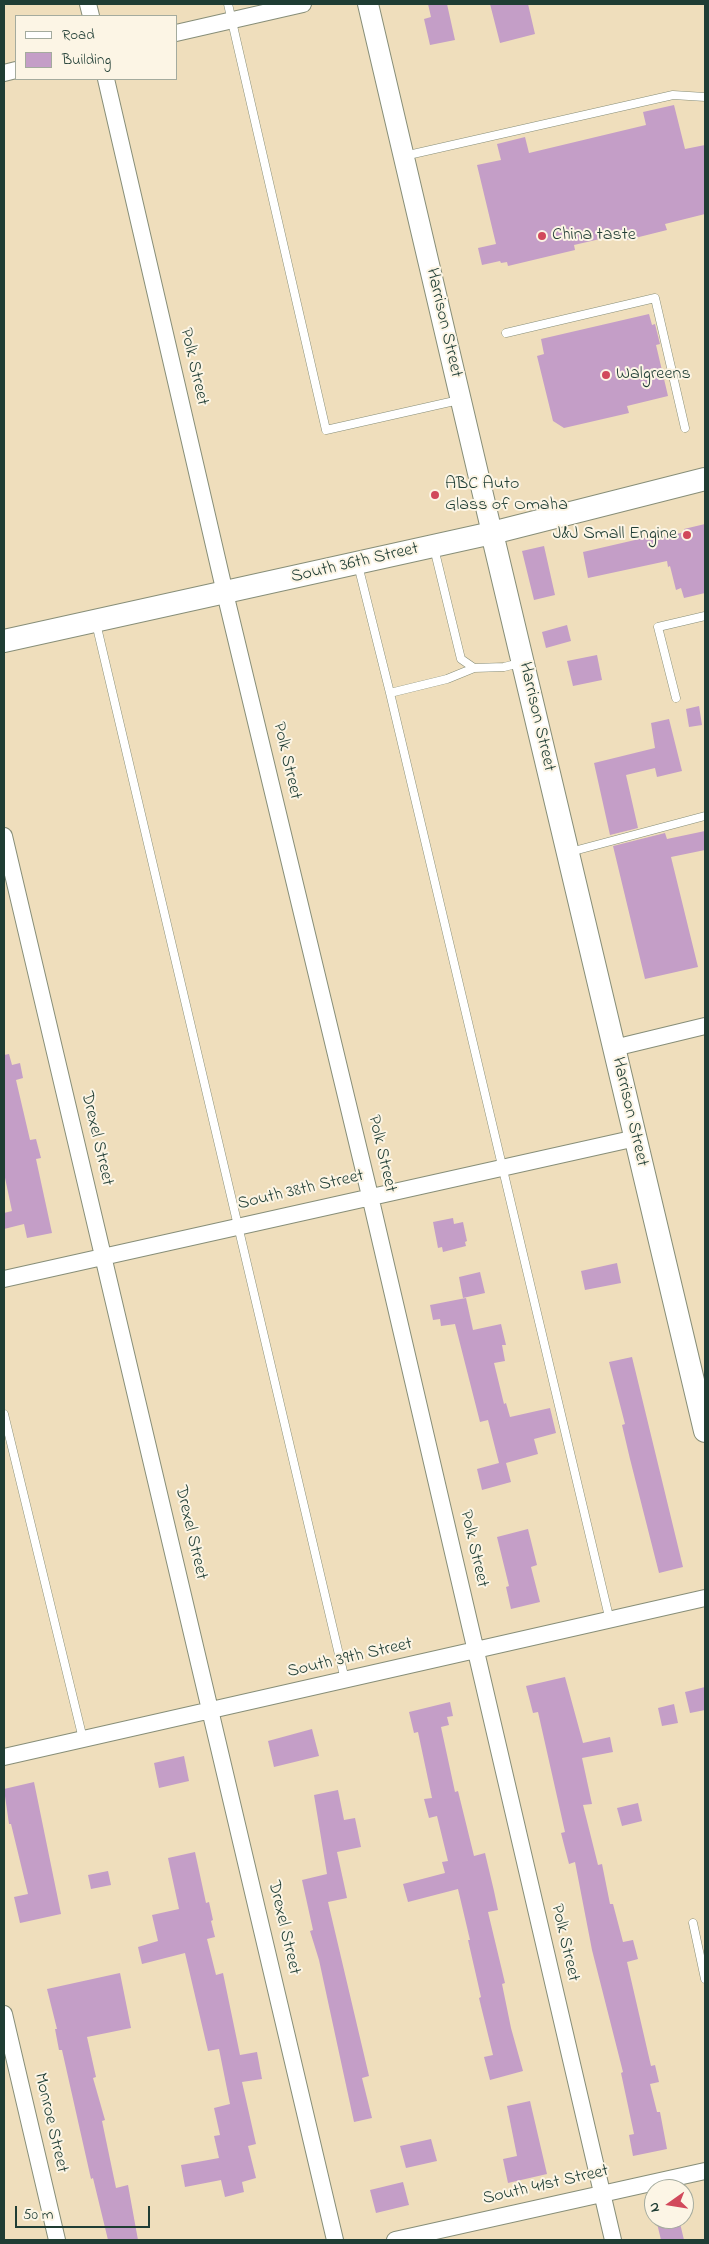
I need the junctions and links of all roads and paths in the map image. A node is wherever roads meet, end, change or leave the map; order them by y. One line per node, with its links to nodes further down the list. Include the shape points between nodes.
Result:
1 (228, 4): 4 (lane)
2 (303, 4): 4 (street)
3 (368, 4): 8 (street, Harrison Street)
4 (232, 20): 5 (street); 10 (lane, via 326,430)
5 (178, 33)
6 (106, 80): 16 (street, Polk Street)
7 (705, 97): 8 (lane, via 673,95)
8 (404, 156): 10 (street, Harrison Street)
9 (506, 333): 11 (lane, via 655,298)
10 (461, 400): 13 (street, Harrison Street)
11 (685, 428)
12 (705, 480): 13 (main road, South 36th Street)
13 (492, 533): 14 (main road, South 36th Street); 20 (main road, Harrison Street)
14 (433, 546): 15 (main road, South 36th Street); 21 (lane, via 461,659)
15 (357, 563): 16 (main road, South 36th Street); 22 (lane)
16 (225, 593): 18 (main road, South 36th Street); 31 (street, Polk Street)
17 (705, 616): 23 (lane, via 658,627)
18 (96, 621): 19 (main road, South 36th Street); 32 (lane)
19 (4, 641)
20 (523, 663): 21 (lane); 26 (main road, Harrison Street)
21 (474, 668): 22 (lane, via 447,679)
22 (390, 693): 30 (lane)
23 (676, 698)
24 (705, 816): 26 (lane)
25 (4, 836): 33 (street, Drexel Street)
26 (568, 853): 28 (main road, Harrison Street)
27 (705, 1026): 28 (street)
28 (614, 1048): 29 (main road, Harrison Street)
29 (636, 1138): 30 (street, South 38th Street); 36 (main road, Harrison Street)
30 (502, 1167): 31 (street, South 38th Street); 38 (lane)
31 (370, 1196): 32 (street, South 38th Street); 39 (street, Polk Street)
32 (239, 1226): 33 (street, South 38th Street); 40 (lane)
33 (104, 1256): 34 (street, South 38th Street); 41 (street, Drexel Street)
34 (4, 1278)
35 (4, 1414): 42 (lane)
36 (705, 1431)
37 (705, 1598): 38 (street, South 39th Street)
38 (610, 1621): 39 (street, South 39th Street)
39 (476, 1651): 40 (street, South 39th Street); 48 (street, Polk Street)
40 (345, 1680): 41 (street, South 39th Street)
41 (212, 1710): 42 (street, South 39th Street); 50 (street, Drexel Street)
42 (83, 1740): 43 (street, South 39th Street)
43 (4, 1757)
44 (693, 1923): 45 (lane)
45 (705, 1979)
46 (4, 2014): 49 (street, Monroe Street)
47 (705, 2171): 48 (street, South 41st Street)
48 (602, 2194): 51 (street, South 41st Street); 52 (street, Polk Street)
49 (57, 2240)
50 (335, 2240)
51 (395, 2240)
52 (613, 2240)

